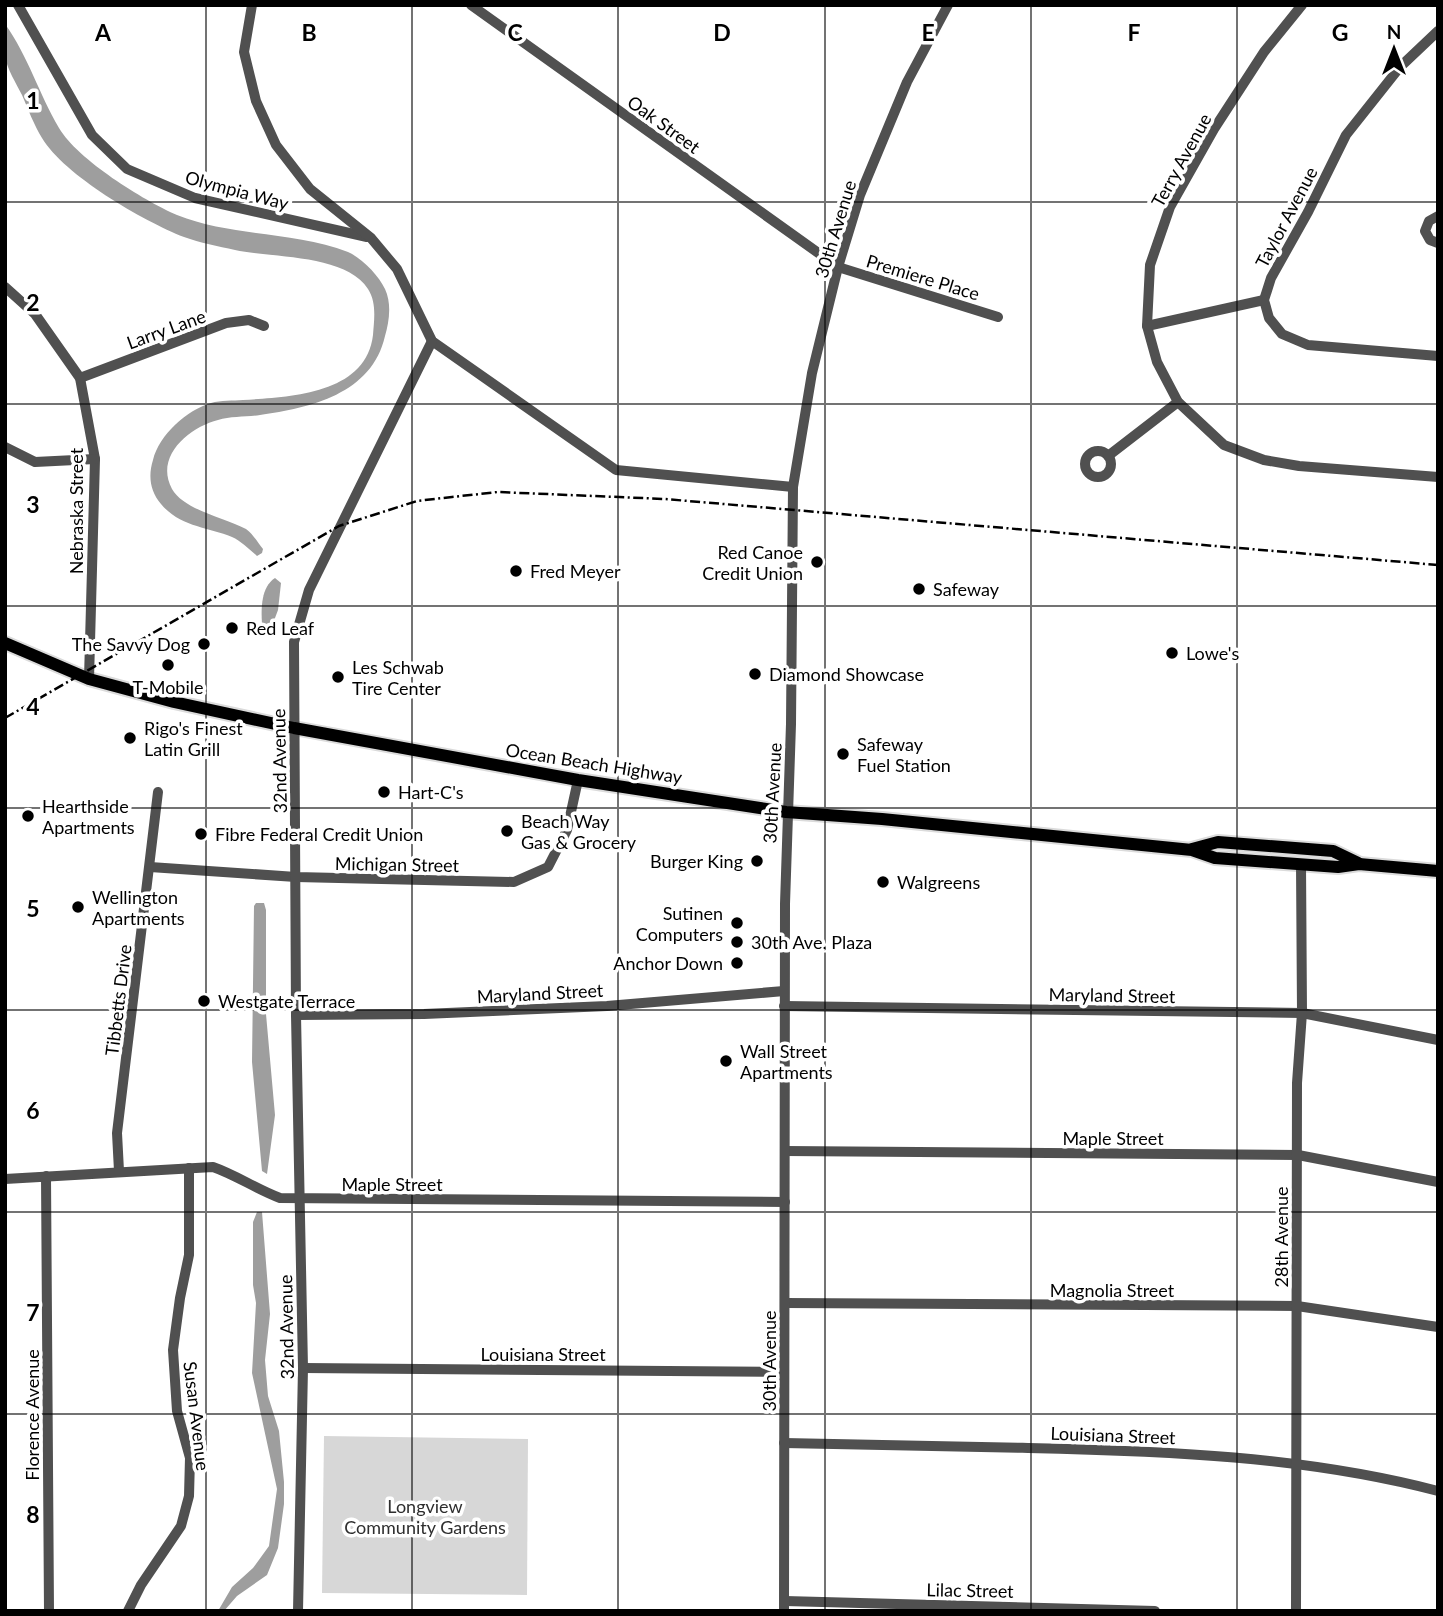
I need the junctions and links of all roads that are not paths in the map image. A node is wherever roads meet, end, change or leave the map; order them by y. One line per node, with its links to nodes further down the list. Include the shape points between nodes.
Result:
1 (18, 5): 8 (street, Olympia Way, via 92,135 127,169 195,198)
2 (252, 5): 8 (street, via 244,52 256,101 276,145 310,189)
3 (471, 5): 10 (street, Oak Street)
4 (948, 5): 10 (street, 30th Avenue, via 881,142)
5 (1302, 5): 15 (street, Terry Avenue, via 1264,52 1170,206 1150,265)
6 (1438, 31): 12 (street, Taylor Avenue, via 1400,67 1346,135 1270,278)
7 (1438, 216): 9 (street, via 1429,221 1425,231)
8 (371, 238): 16 (street, via 397,270)
9 (1438, 243)
10 (838, 267): 13 (street, Premiere Place); 24 (street, 30th Avenue, via 812,373)
11 (5, 287): 18 (street, Nebraska Street, via 36,314)
12 (1264, 300): 15 (street); 17 (street, via 1269,318 1282,334 1308,345)
13 (998, 317)
14 (264, 326): 18 (street, Larry Lane, via 249,320 226,323)
15 (1147, 326): 19 (street, Terry Avenue, via 1157,362)
16 (432, 341): 24 (street, via 616,470); 27 (street, 32nd Avenue, via 309,590 294,642)
17 (1438, 356)
18 (80, 377): 22 (street, Nebraska Street)
19 (1178, 402): 21 (street); 23 (street, Terry Avenue, via 1224,445 1264,460)
20 (5, 447): 22 (street, via 35,462)
21 (1108, 456)
22 (95, 459): 26 (street, Nebraska Street)
23 (1438, 477)
24 (793, 487): 30 (street, 30th Avenue)
25 (5, 643): 26 (main road, Ocean Beach Highway)
26 (89, 679): 27 (main road, Ocean Beach Highway)
27 (294, 728): 28 (main road, Ocean Beach Highway); 36 (street, 32nd Avenue)
28 (578, 780): 30 (main road, Ocean Beach Highway); 36 (street, Michigan Street, via 567,830 548,867 514,882)
29 (158, 792): 34 (street, Tibbetts Drive)
30 (786, 812): 31 (main road, Ocean Beach Highway); 37 (street, 30th Avenue)
31 (1192, 849): 32 (main road, Ocean Beach Highway, via 1215,858); 33 (main road, Ocean Beach Highway, via 1218,842 1333,851)
32 (1301, 864): 33 (main road, Ocean Beach Highway); 39 (street, 28th Avenue)
33 (1359, 864): 35 (main road, Ocean Beach Highway)
34 (150, 867): 36 (street, Michigan Street); 45 (street, Tibbetts Drive, via 117,1133)
35 (1438, 871)
36 (296, 877): 40 (street, 32nd Avenue)
37 (784, 991): 38 (street, 30th Avenue); 40 (street, Maryland Street, via 607,1006)
38 (784, 1006): 39 (street, Maryland Street); 42 (street, 30th Avenue)
39 (1302, 1013): 41 (street, Maryland Street); 43 (street, 28th Avenue)
40 (296, 1015): 49 (street, 32nd Avenue)
41 (1438, 1040)
42 (785, 1151): 43 (street, Maple Street); 50 (street, 30th Avenue)
43 (1298, 1155): 48 (street, Maple Street); 52 (street, 28th Avenue)
44 (189, 1168): 45 (street, Maple Street); 49 (street, Maple Street, via 213,1167 258,1190); 61 (street, Susan Avenue, via 189,1255 173,1350 177,1411 190,1458 189,1496 181,1526)
45 (119, 1171): 46 (street, Maple Street)
46 (46, 1176): 47 (street, Maple Street); 60 (street, Florence Avenue)
47 (5, 1179)
48 (1438, 1182)
49 (300, 1199): 50 (street, Maple Street); 54 (street, 32nd Avenue)
50 (785, 1202): 51 (street, 30th Avenue)
51 (785, 1303): 52 (street, Magnolia Street); 55 (street, 30th Avenue)
52 (1297, 1306): 53 (street, Magnolia Street); 57 (street, 28th Avenue)
53 (1438, 1327)
54 (303, 1368): 55 (street, Louisiana Street); 62 (street, 32nd Avenue)
55 (783, 1371): 56 (street, 30th Avenue)
56 (785, 1443): 57 (street, Louisiana Street, via 1155,1451); 59 (street, 30th Avenue)
57 (1297, 1464): 58 (street, Louisiana Street); 64 (street, 28th Avenue)
58 (1438, 1491)
59 (784, 1606): 63 (street, Lilac Street)
60 (49, 1611)
61 (128, 1611)
62 (298, 1611)
63 (1155, 1611)
64 (1296, 1611)

